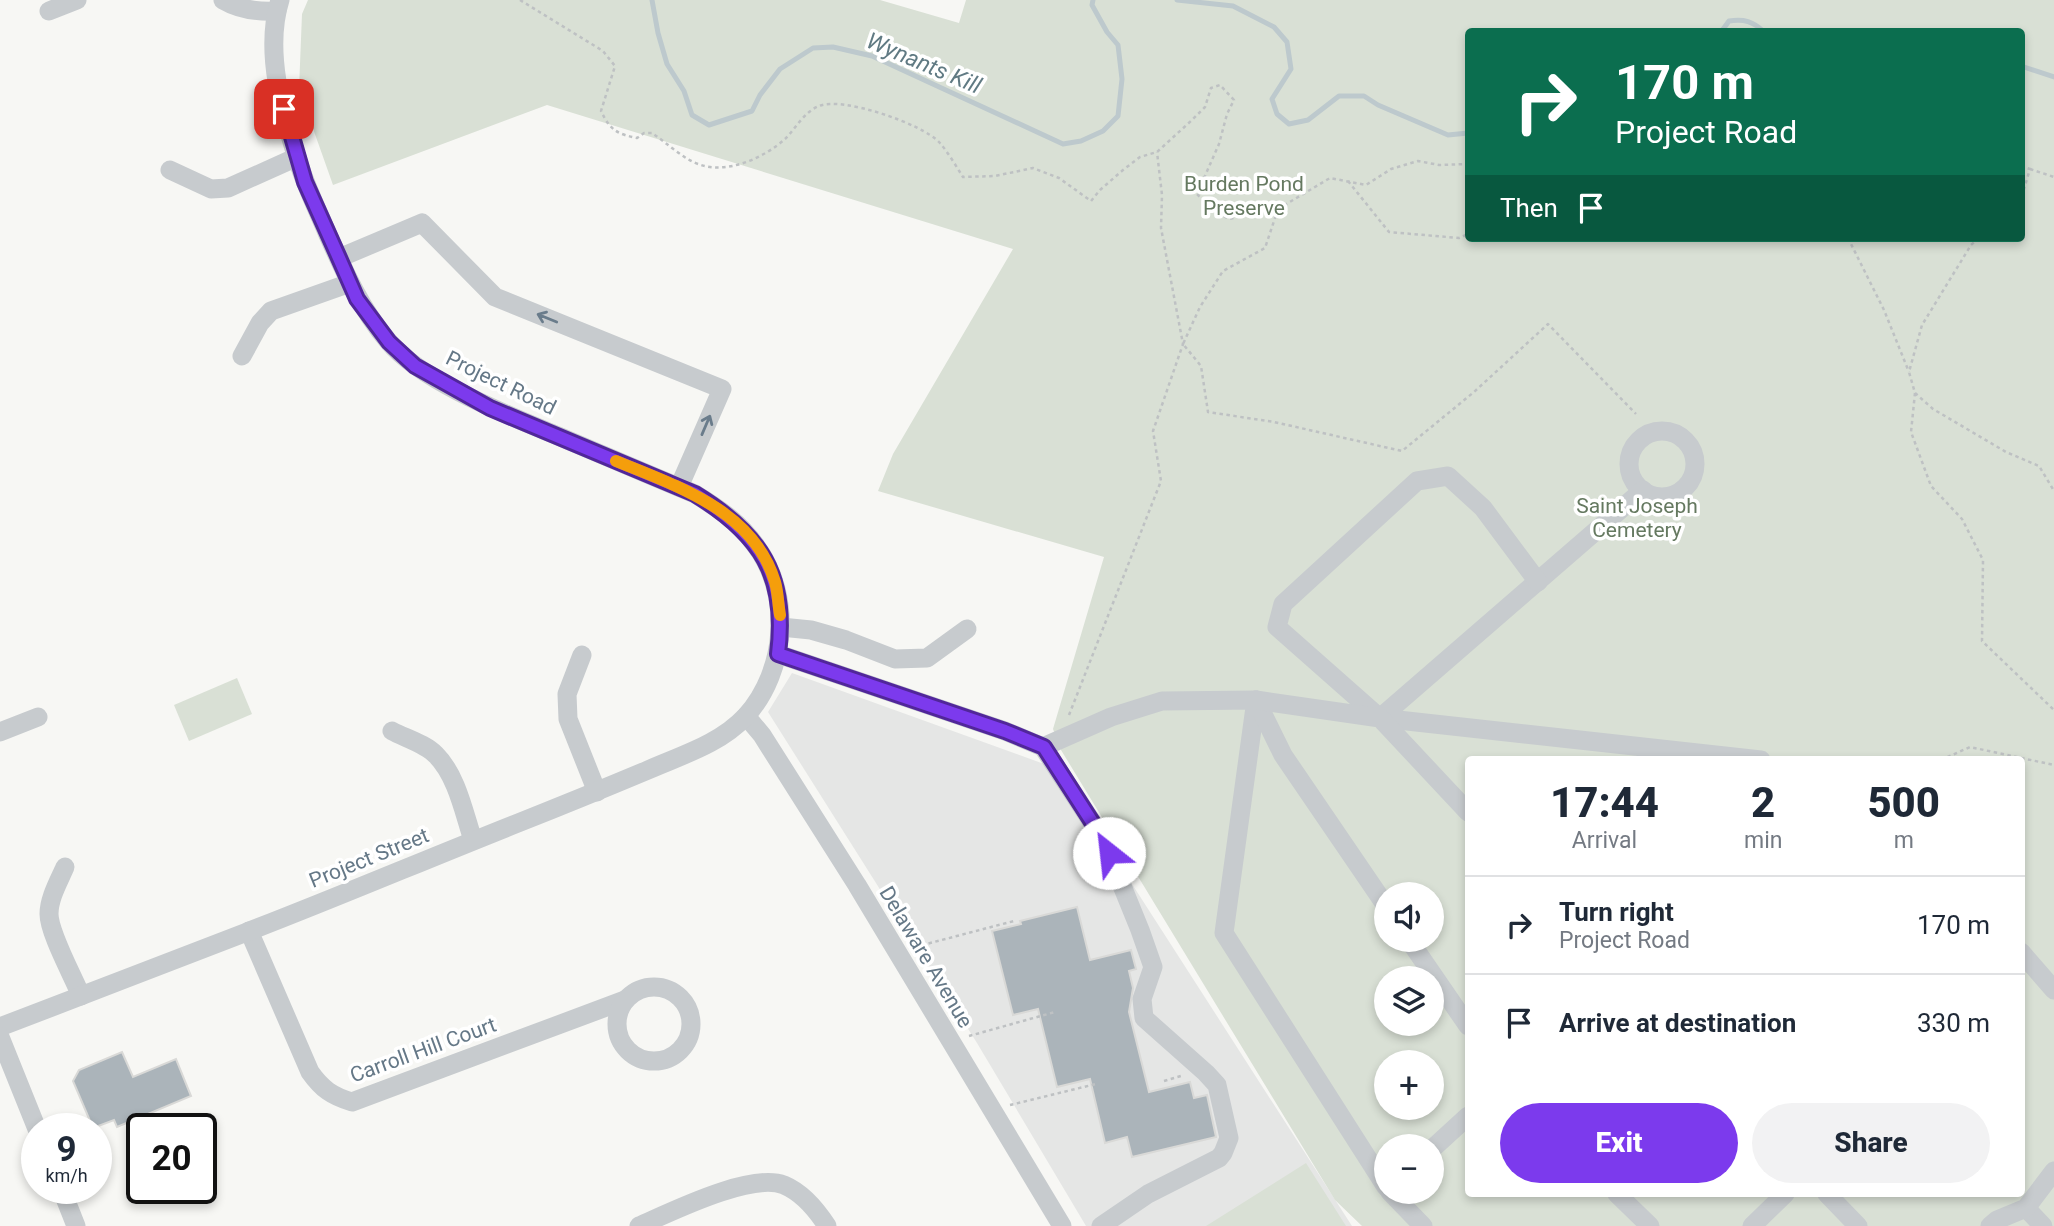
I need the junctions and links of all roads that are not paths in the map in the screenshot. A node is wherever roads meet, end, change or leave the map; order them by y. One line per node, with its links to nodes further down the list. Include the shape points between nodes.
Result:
1 (76, 0): 4 (street)
2 (223, 0): 3 (street, via 257,12)
3 (278, 5): 5 (street, Project Road, via 278,84)
4 (49, 11)
5 (297, 157): 6 (street, via 228,188 211,189); 7 (street, Project Road)
6 (170, 170)
7 (339, 258): 8 (street, Project Road); 10 (street, one-way to 7, via 722,389 495,297 422,223)
8 (350, 283): 9 (street, via 271,312); 10 (street, Project Road, via 389,342 415,366 490,408)
9 (242, 356)
10 (679, 487): 13 (street, Project Road, via 723,511 757,546 775,583)
11 (1643, 490): 12 (street)
12 (1538, 582): 20 (street); 20 (street, via 1483,508 1448,476 1417,481 1283,604 1277,626)
13 (781, 627): 14 (street, via 823,633 895,659 927,659); 15 (street, Project Road)
14 (967, 629)
15 (778, 654): 18 (street, Project Road, via 766,688); 23 (street)
16 (582, 655): 25 (street, via 567,694 568,719)
17 (1256, 700): 20 (street); 23 (street, via 1162,701); 29 (street, via 1283,755); 42 (street, via 1224,933)
18 (746, 716): 25 (street, Project Street, via 713,742); 53 (street, Delaware Avenue, via 857,885)
19 (38, 717): 21 (street)
20 (1380, 718): 24 (street); 26 (street)
21 (0, 732)
22 (392, 732): 27 (street, via 435,753 455,787)
23 (1052, 743): 54 (street, via 1103,839 1153,967 1142,999 1144,1018 1217,1085 1228,1138 1219,1158 1148,1194)
24 (1725, 756)
25 (597, 792): 27 (street, Project Street)
26 (1465, 809)
27 (473, 840): 30 (street, Project Street)
28 (65, 867): 34 (street, via 49,914)
29 (1374, 888)
30 (249, 931): 34 (street, Project Street); 35 (street, Carroll Hill Court, via 310,1072 321,1087 352,1102)
31 (1417, 952): 36 (street)
32 (2025, 957): 33 (street)
33 (2054, 990)
34 (81, 996): 37 (street, Project Street)
35 (625, 1000)
36 (1465, 1022)
37 (0, 1027)
38 (0, 1037): 39 (street)
39 (31, 1113)
40 (1465, 1119): 41 (street)
41 (1444, 1138)
42 (1374, 1168)
43 (2054, 1171): 49 (street)
44 (1620, 1197): 56 (street)
45 (1782, 1197): 57 (street)
46 (1830, 1197): 58 (street)
47 (67, 1204): 50 (street)
48 (1402, 1204): 55 (street)
49 (2026, 1208): 59 (street); 60 (street)
50 (76, 1226)
51 (639, 1226): 52 (street, via 741,1186 763,1183 782,1184 805,1198)
52 (827, 1226)
53 (1062, 1226)
54 (1101, 1226)
55 (1423, 1226)
56 (1650, 1226)
57 (1752, 1226)
58 (1858, 1226)
59 (1990, 1226)
60 (2043, 1226)

